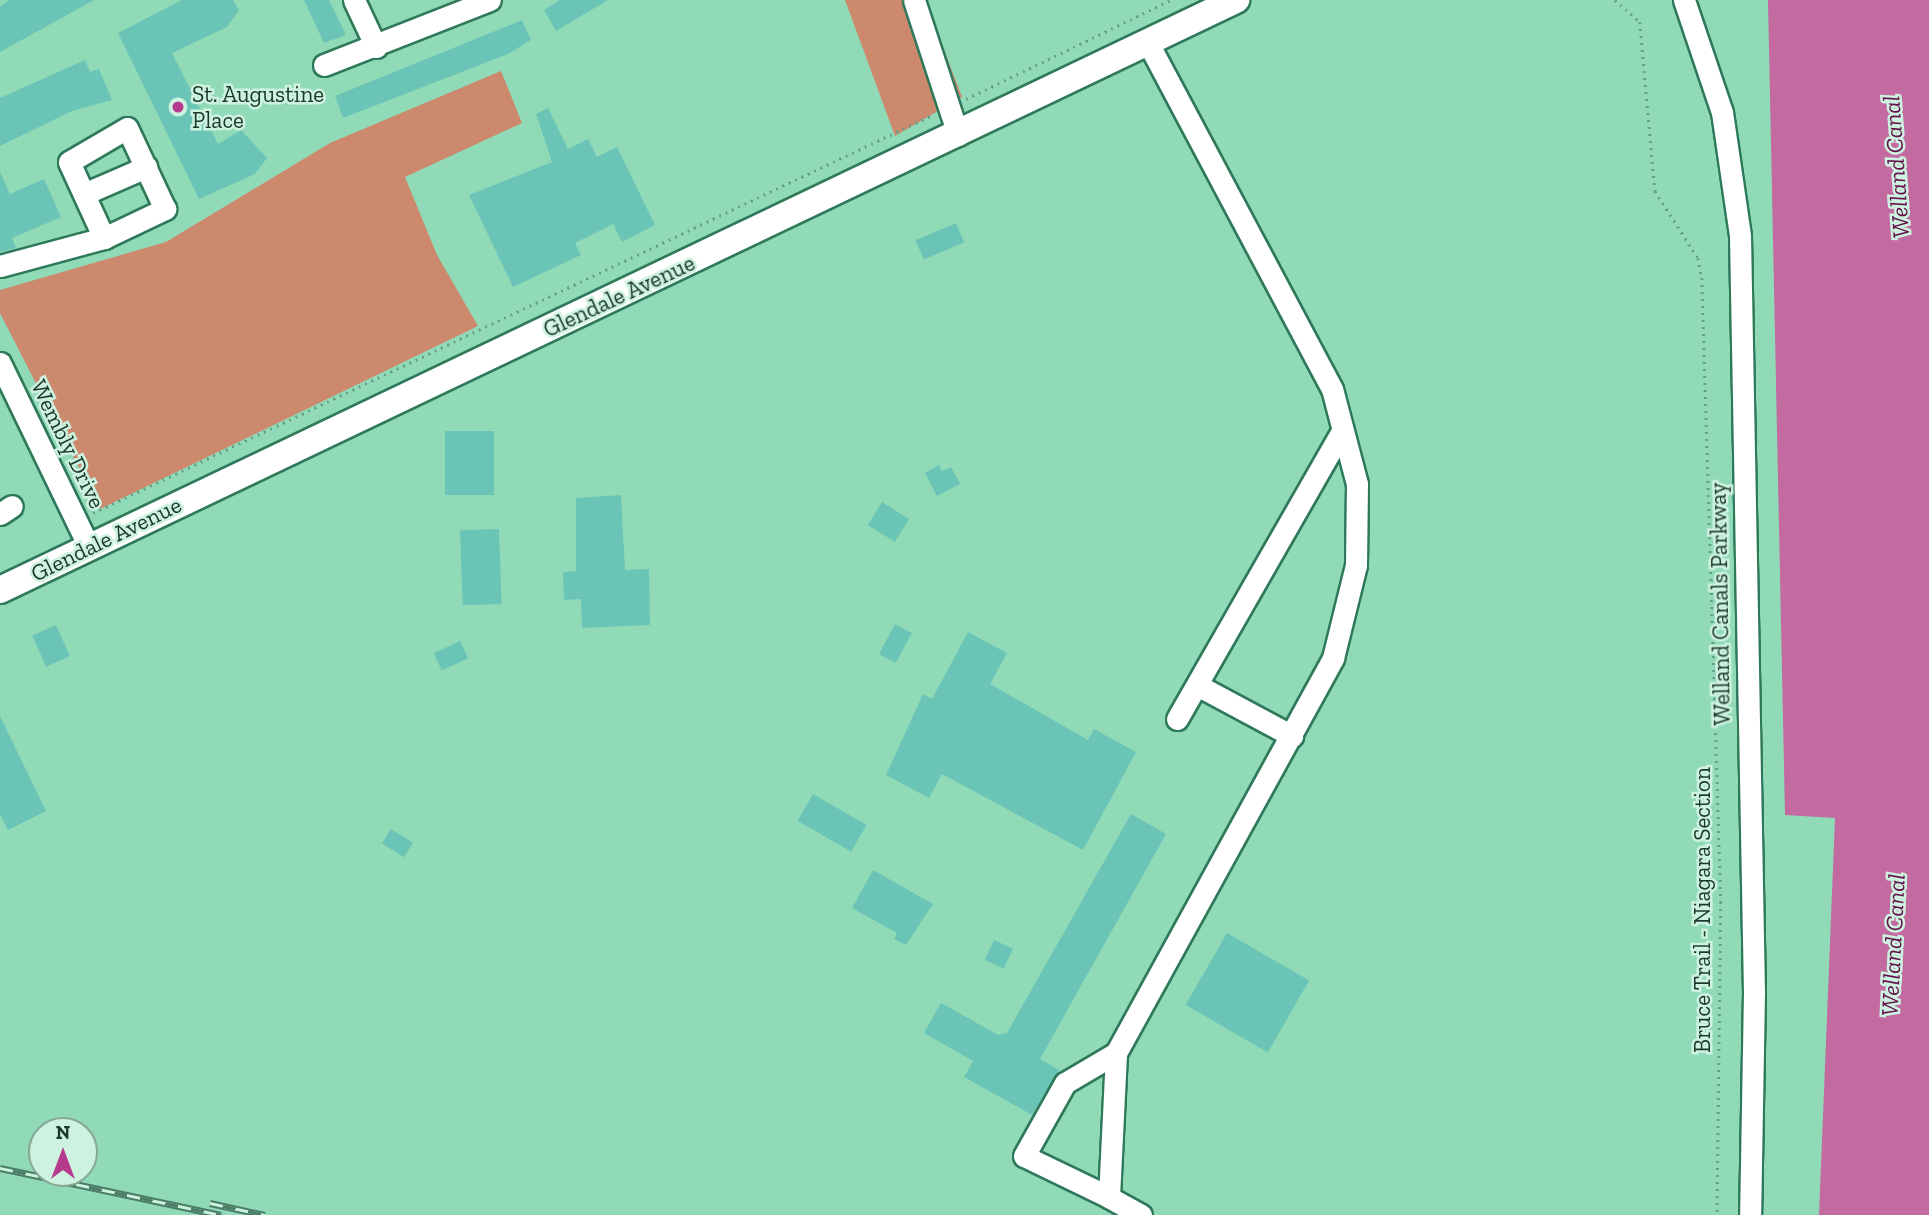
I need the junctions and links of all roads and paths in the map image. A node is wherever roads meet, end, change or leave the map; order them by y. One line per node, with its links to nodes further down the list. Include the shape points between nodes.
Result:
1 (354, 0): 9 (street)
2 (490, 0): 9 (street)
3 (914, 0): 11 (street)
4 (1171, 0): 11 (path)
5 (1236, 0): 8 (main road, Glendale Avenue)
6 (1615, 0): 28 (path, Bruce Trail - Niagara Section, via 1640,22 1655,191 1698,258 1702,278 1721,902)
7 (1684, 0): 29 (street, Welland Canals Parkway, via 1722,112 1740,236 1754,992)
8 (1148, 43): 12 (main road, Glendale Avenue); 18 (street, via 1332,389)
9 (376, 47): 10 (street)
10 (324, 65)
11 (949, 107): 12 (street); 19 (path)
12 (958, 135): 20 (main road, Glendale Avenue)
13 (146, 167): 14 (street); 14 (street, via 127,128 69,162); 15 (street, via 165,209)
14 (84, 194): 15 (street)
15 (104, 239): 16 (street)
16 (0, 266)
17 (0, 363): 19 (street, Wembly Drive)
18 (1342, 430): 22 (street); 24 (street, via 1357,484 1356,565 1333,658)
19 (76, 521): 20 (street, Wembly Drive)
20 (89, 547): 21 (main road, Glendale Avenue)
21 (0, 590)
22 (1197, 685): 23 (street); 24 (street)
23 (1177, 719)
24 (1292, 736): 25 (street)
25 (1116, 1053): 26 (street); 26 (street, via 1065,1083 1024,1156)
26 (1109, 1197): 27 (street)
27 (1142, 1215)
28 (1717, 1215)
29 (1750, 1215)

